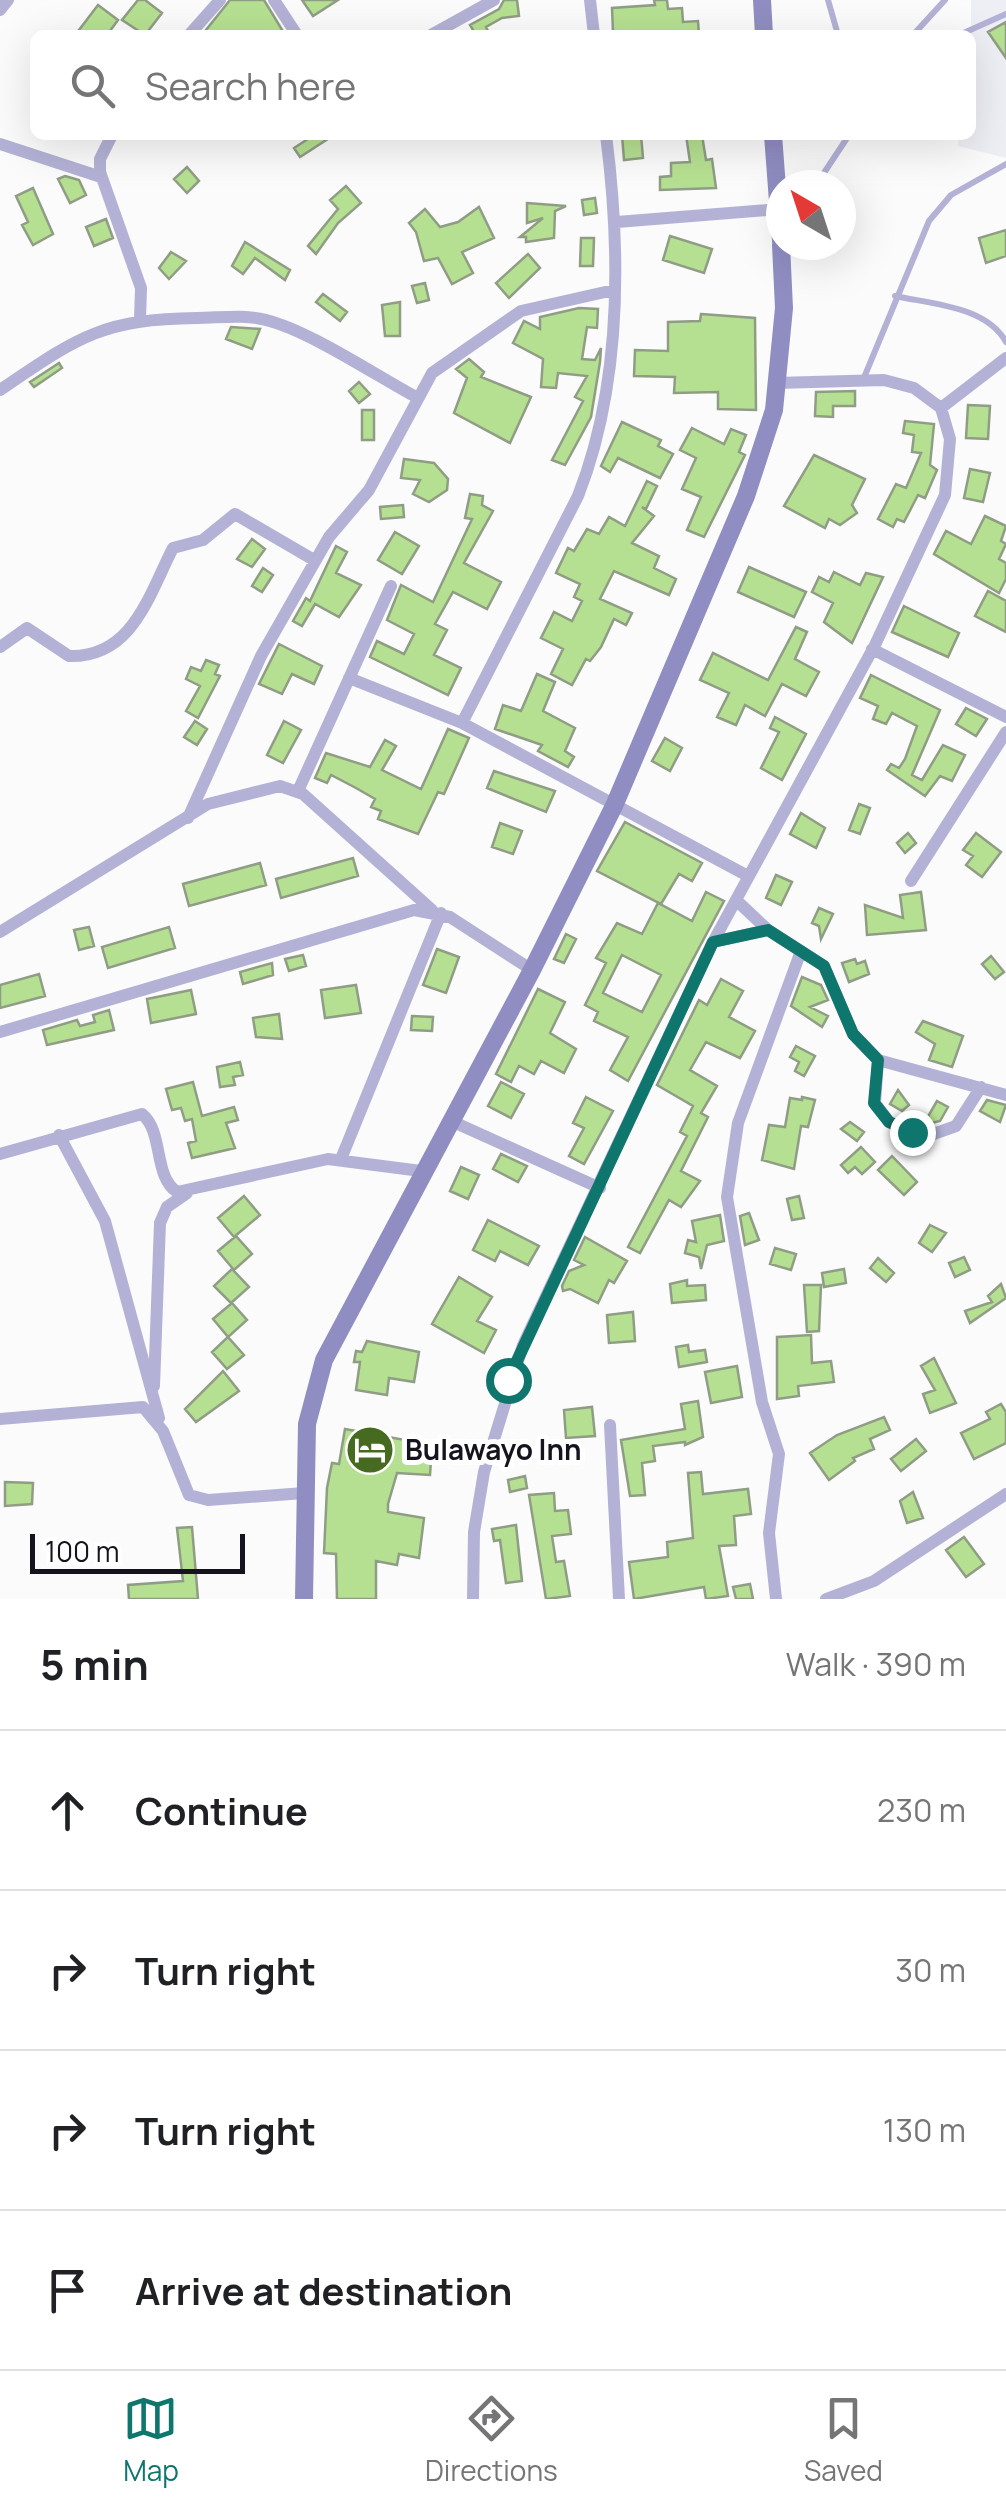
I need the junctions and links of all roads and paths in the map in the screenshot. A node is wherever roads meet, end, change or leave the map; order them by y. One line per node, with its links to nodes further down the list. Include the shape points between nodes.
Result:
1 (8, 0): 9 (street)
2 (220, 0): 11 (street)
3 (274, 0): 12 (street)
4 (494, 0): 13 (street)
5 (590, 0): 14 (street)
6 (762, 0): 15 (main road)
7 (828, 0): 16 (lane)
8 (945, 0): 17 (lane)
9 (0, 10)
10 (1006, 14): 18 (lane)
11 (193, 30)
12 (293, 30)
13 (441, 30)
14 (593, 30)
15 (764, 30)
16 (837, 30)
17 (918, 30)
18 (969, 30)
19 (110, 140): 27 (street)
20 (607, 140): 29 (street)
21 (773, 140): 25 (main road)
22 (845, 140): 26 (lane)
23 (0, 144): 27 (street)
24 (1006, 164): 32 (lane, via 940,206)
25 (776, 170)
26 (826, 170)
27 (101, 177): 33 (street, via 141,288)
28 (766, 210): 29 (street)
29 (617, 222): 31 (street)
30 (782, 260): 37 (main road)
31 (614, 290): 39 (street, via 508,318 432,373); 47 (street, via 593,458)
32 (895, 296): 34 (lane, via 973,314); 36 (lane)
33 (140, 319): 38 (street, via 90,332); 39 (street, via 268,320)
34 (1006, 342)
35 (1006, 358): 40 (street)
36 (863, 381): 37 (street); 40 (street, via 914,388)
37 (776, 383): 50 (main road, via 746,496)
38 (0, 390)
39 (416, 398): 41 (street, via 369,490)
40 (941, 408): 44 (street, via 950,439 946,495)
41 (314, 560): 43 (street, via 235,514 203,540 173,548 146,608 111,645 69,656 27,628); 51 (street, via 261,656)
42 (392, 586): 45 (street)
43 (0, 647)
44 (872, 649): 46 (street); 52 (street)
45 (349, 678): 47 (street); 49 (street)
46 (1006, 717)
47 (462, 723): 50 (street)
48 (1006, 732): 53 (street)
49 (298, 791): 51 (street, via 280,786 225,797); 55 (street)
50 (614, 806): 52 (street); 60 (main road)
51 (188, 818): 57 (street)
52 (748, 876): 54 (street)
53 (911, 881)
54 (736, 900): 56 (street); 58 (street)
55 (437, 912): 60 (street); 61 (street, via 401,912); 68 (street)
56 (768, 930): 58 (street); 59 (street)
57 (0, 932)
58 (713, 942): 71 (street)
59 (801, 951): 62 (street, via 824,966 853,1034); 81 (street, via 738,1123 727,1196 762,1402 779,1454 769,1543)
60 (532, 970): 65 (main road)
61 (0, 1032)
62 (878, 1060): 63 (street); 63 (street, via 874,1103 889,1122 926,1137 956,1126)
63 (981, 1087): 64 (street)
64 (1006, 1095)
65 (449, 1120): 69 (main road); 71 (street)
66 (59, 1135): 67 (street); 70 (street, via 142,1114 171,1189); 72 (street, via 105,1221)
67 (0, 1154)
68 (341, 1160): 69 (street); 70 (street)
69 (421, 1171): 76 (main road, via 324,1360 307,1424)
70 (194, 1188): 72 (street, via 170,1204 160,1223)
71 (600, 1188): 79 (street, via 508,1380 474,1532)
72 (154, 1398): 75 (street)
73 (0, 1419): 75 (street, via 135,1406 147,1410)
74 (610, 1425): 80 (street)
75 (162, 1431): 76 (street, via 184,1486 197,1499)
76 (304, 1493): 78 (main road)
77 (1006, 1494): 82 (street, via 874,1581)
78 (304, 1599)
79 (472, 1599)
80 (619, 1599)
81 (776, 1599)
82 (826, 1599)

